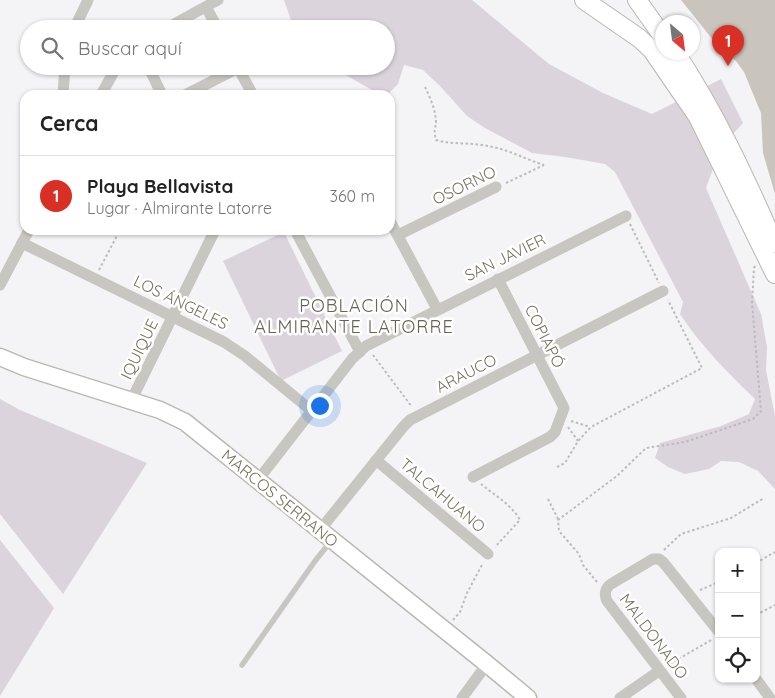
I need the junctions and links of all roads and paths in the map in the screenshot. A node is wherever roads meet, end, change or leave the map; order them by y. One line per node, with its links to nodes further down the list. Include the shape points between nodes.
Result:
1 (88, 0): 7 (street)
2 (218, 0): 5 (street)
3 (584, 0): 6 (main road)
4 (637, 0): 10 (main road)
5 (206, 6): 8 (street); 9 (street)
6 (604, 7): 32 (main road, via 652,50 698,117)
7 (78, 20)
8 (181, 20)
9 (213, 20)
10 (655, 25)
11 (680, 60): 32 (main road, via 737,161)
12 (64, 75): 18 (street)
13 (112, 75): 19 (street)
14 (152, 75): 20 (street)
15 (223, 75): 21 (street)
16 (242, 75): 22 (street)
17 (425, 88): 23 (path, OSORNO, via 436,121 436,140 489,146 544,165)
18 (63, 90)
19 (104, 90)
20 (160, 90)
21 (194, 90)
22 (250, 90)
23 (496, 187): 30 (street, OSORNO)
24 (626, 216): 34 (street, SAN JAVIER); 36 (path)
25 (395, 230): 30 (street)
26 (26, 235): 31 (street)
27 (117, 235): 33 (path)
28 (212, 235): 38 (street, IQUIQUE)
29 (298, 235): 39 (street)
30 (398, 235): 37 (street)
31 (22, 243): 33 (street, LOS ÁNGELES); 35 (street)
32 (772, 259): 54 (path, via 754,268 752,303 761,411 753,419 685,442 646,448 617,476)
33 (94, 278): 38 (street, LOS ÁNGELES)
34 (498, 279): 37 (street, SAN JAVIER); 40 (street, COPIAPÓ)
35 (0, 285)
36 (663, 291): 40 (street, ARAUCO); 46 (path, via 702,368)
37 (437, 309): 39 (street, SAN JAVIER)
38 (172, 316): 42 (street, IQUIQUE); 43 (street, LOS ÁNGELES, via 231,346)
39 (363, 349): 43 (street, SAN JAVIER); 45 (path)
40 (537, 355): 44 (street, COPIAPÓ); 45 (street, ARAUCO)
41 (0, 357): 42 (street, MARCOS SERRANO)
42 (132, 401): 51 (street, MARCOS SERRANO, via 185,422)
43 (312, 411): 51 (street, SAN JAVIER)
44 (562, 413): 46 (path); 47 (path); 50 (street, via 550,438)
45 (418, 415): 48 (street, ARAUCO, via 403,427)
46 (590, 427): 47 (path)
47 (578, 441): 49 (path, via 565,462)
48 (376, 460): 55 (street, ARAUCO); 57 (street, TALCAHUANO)
49 (556, 467)
50 (473, 477)
51 (258, 480): 55 (street, MARCOS SERRANO)
52 (764, 498): 58 (path, via 731,518 681,534)
53 (548, 499): 54 (path)
54 (558, 520): 61 (path, via 559,531 580,554 582,565)
55 (326, 534): 67 (street, MARCOS SERRANO); 68 (lane, via 315,561)
56 (775, 552): 59 (path)
57 (488, 554)
58 (656, 558): 61 (street, via 610,584); 62 (street, via 664,562)
59 (760, 561)
60 (715, 584): 62 (path)
61 (605, 592): 69 (street, MALDONADO, via 607,601)
62 (689, 595): 65 (street)
63 (775, 605): 64 (path)
64 (760, 613)
65 (715, 629)
66 (715, 636): 69 (path)
67 (487, 664): 71 (street); 72 (street, MARCOS SERRANO)
68 (242, 665)
69 (659, 670): 73 (street); 74 (street, MALDONADO)
70 (759, 683): 75 (street)
71 (462, 698)
72 (528, 698)
73 (620, 698)
74 (681, 698)
75 (770, 698)

